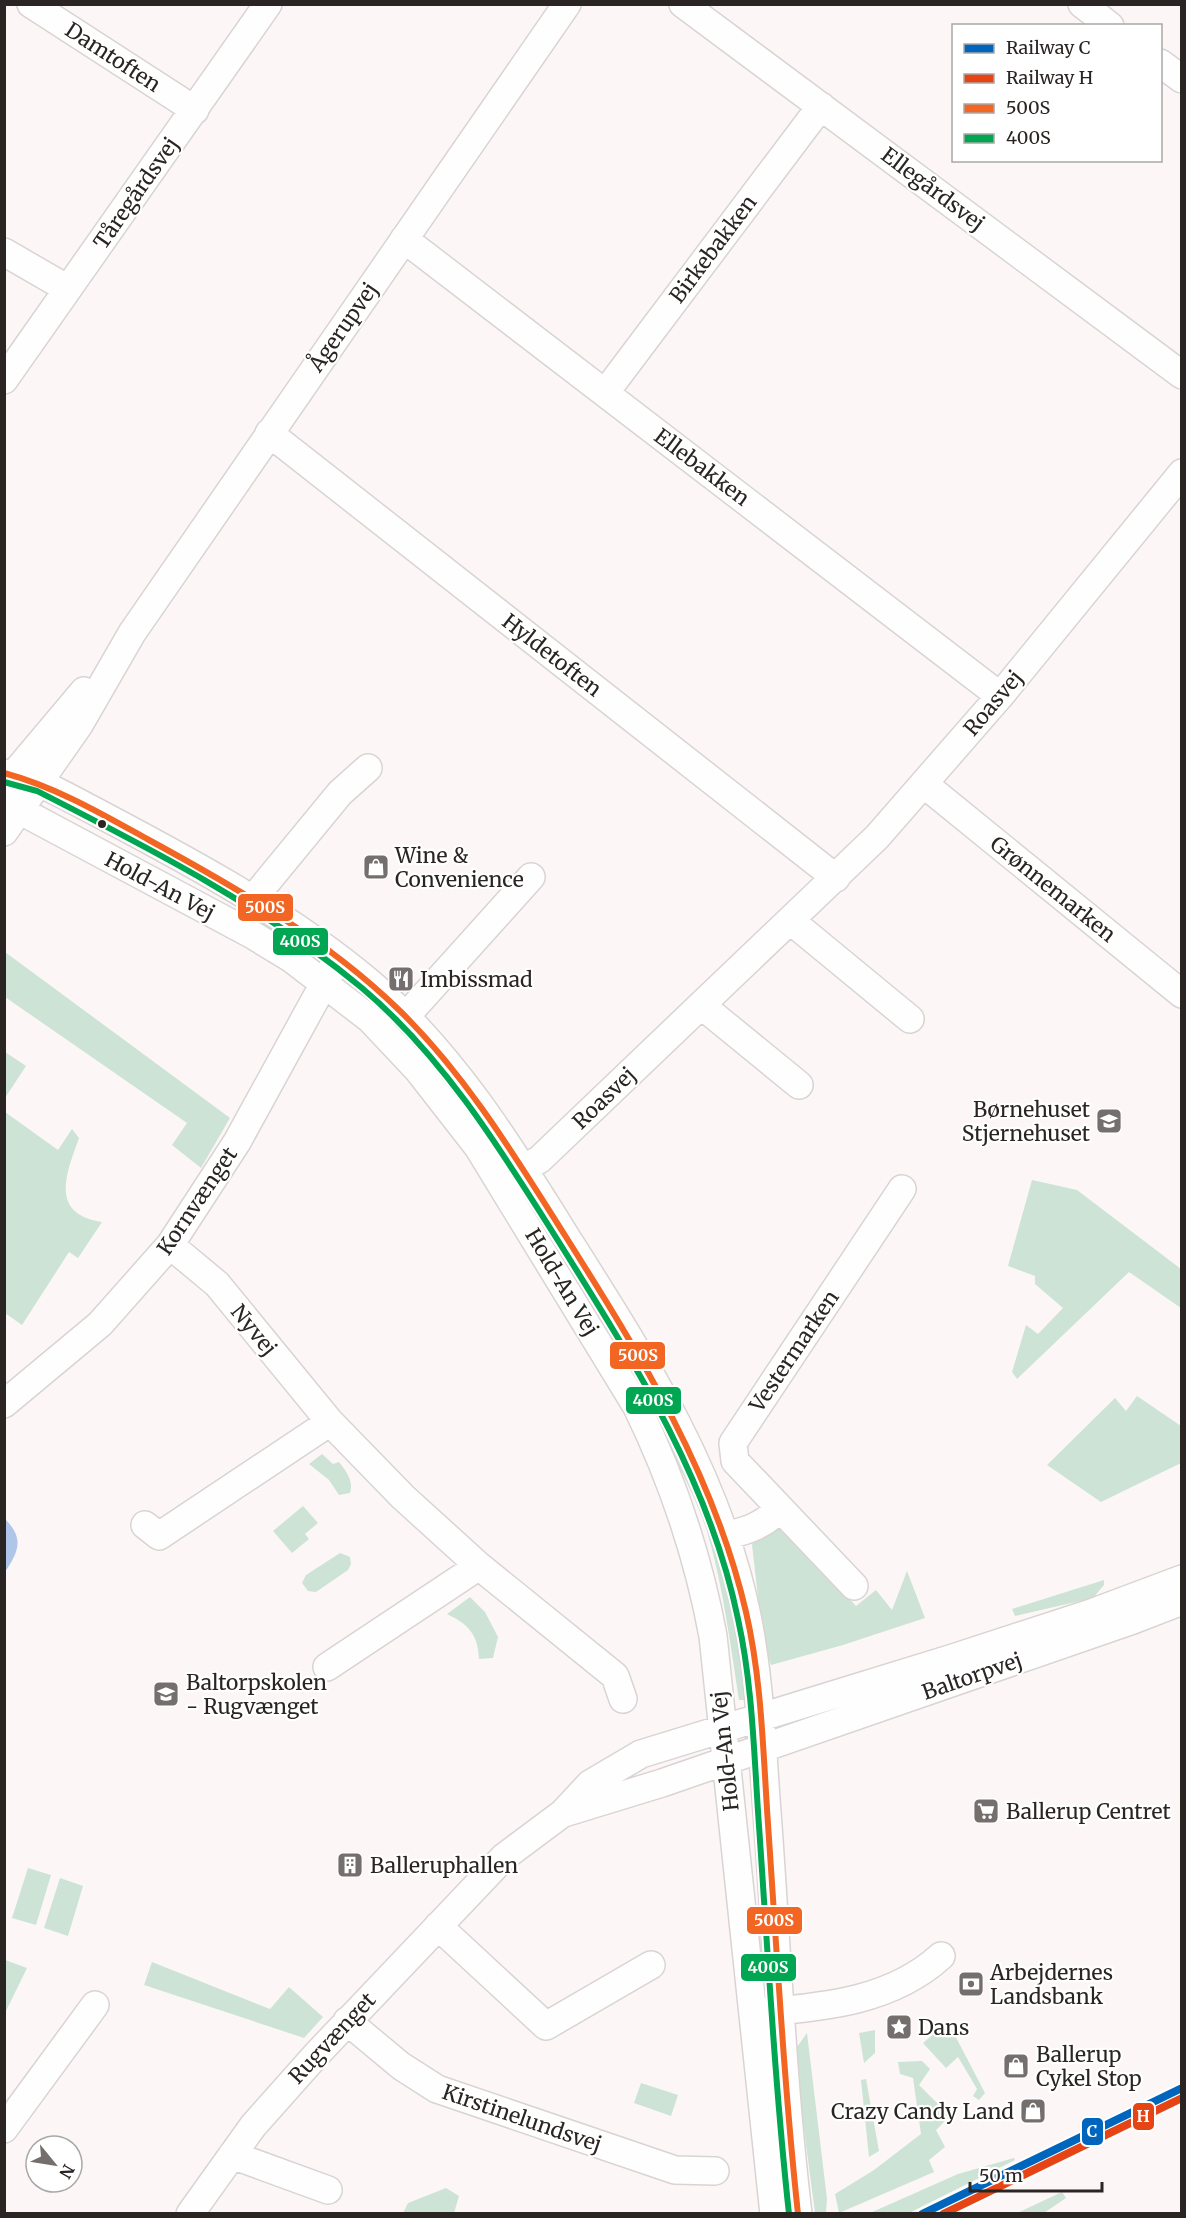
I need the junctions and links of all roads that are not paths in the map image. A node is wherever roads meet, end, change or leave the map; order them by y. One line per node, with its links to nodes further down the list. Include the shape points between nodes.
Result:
1 (31, 4): 10 (street, Damtoften)
2 (268, 4): 10 (street, Tåregårdsvej)
3 (567, 4): 11 (street, Ågerupvej)
4 (683, 4): 9 (street, Ellegårdsvej)
5 (1082, 4): 6 (street)
6 (1107, 24)
7 (1162, 64): 8 (street)
8 (1182, 79)
9 (821, 106): 14 (street, Ellegårdsvej); 16 (street, Birkebakken)
10 (195, 110): 13 (street, Tåregårdsvej)
11 (404, 239): 16 (street, Ellebakken); 17 (street, Ågerupvej)
12 (4, 252): 13 (street)
13 (68, 289): 15 (street, Tåregårdsvej)
14 (1182, 375)
15 (4, 380)
16 (605, 393): 19 (street, Ellebakken)
17 (269, 433): 22 (street, Ågerupvej, via 121,650 102,690); 25 (street, Hyldetoften)
18 (1182, 473): 19 (street, Roasvej)
19 (1000, 696): 21 (street, Roasvej)
20 (368, 768): 26 (street, via 340,793)
21 (924, 784): 25 (street, Roasvej); 30 (street, Grønnemarken)
22 (15, 790): 23 (street, Ågerupvej); 26 (street, Hold-An Vej); 29 (street, Hold-An Vej, via 251,934)
23 (4, 832)
24 (531, 877): 32 (street)
25 (837, 878): 27 (street, Roasvej)
26 (246, 897): 28 (street, Hold-An Vej)
27 (791, 921): 31 (street, Roasvej); 33 (street)
28 (338, 957): 29 (street, Kornvænget); 32 (street, Hold-An Vej)
29 (325, 984): 36 (street, Hold-An Vej, via 370,1019 418,1070); 38 (street, Kornvænget, via 237,1142)
30 (1182, 993)
31 (701, 1005): 34 (street); 35 (street, Roasvej, via 540,1159)
32 (406, 1016): 35 (street, Hold-An Vej, via 478,1102)
33 (910, 1019)
34 (799, 1085)
35 (524, 1169): 36 (street, Roasvej); 43 (street, Hold-An Vej, via 638,1351 691,1449)
36 (501, 1183): 51 (street, Hold-An Vej, via 638,1407 663,1462 704,1587)
37 (902, 1189): 41 (street, Vestermarken, via 733,1443 735,1461)
38 (171, 1245): 39 (street, Kornvænget, via 100,1324); 40 (street, Nyvej, via 217,1284)
39 (4, 1404)
40 (330, 1422): 42 (street, via 159,1536); 44 (street, Nyvej, via 403,1497)
41 (780, 1509): 43 (street, via 748,1531); 46 (street, Vestermarken)
42 (145, 1526)
43 (727, 1535): 50 (street, Hold-An Vej, via 747,1615)
44 (479, 1566): 48 (street); 49 (street, Nyvej, via 615,1676)
45 (1182, 1579): 50 (street, Baltorpvej, via 1094,1612)
46 (854, 1586)
47 (1182, 1601): 52 (street, Baltorpvej)
48 (327, 1667)
49 (623, 1699)
50 (760, 1718): 51 (street, Baltorpvej); 52 (street, Hold-An Vej)
51 (723, 1727): 53 (street, Hold-An Vej); 54 (street, Rugvænget, via 641,1754 590,1784)
52 (762, 1749): 53 (street, Baltorpvej); 59 (street, Hold-An Vej)
53 (726, 1761): 54 (street, Rugvænget); 60 (street, Hold-An Vej)
54 (563, 1813): 55 (street, Rugvænget, via 504,1857)
55 (438, 1926): 57 (street, via 546,2026); 61 (street, Rugvænget)
56 (941, 1956): 59 (street, via 925,1970 879,1993 849,2002)
57 (651, 1965)
58 (95, 2005): 62 (street)
59 (780, 2011): 60 (street); 68 (street, Hold-An Vej)
60 (751, 2013): 67 (street, Hold-An Vej)
61 (347, 2021): 63 (street, Rugvænget); 64 (street, Kirstinelundsvej, via 437,2090 675,2170)
62 (4, 2130)
63 (232, 2155): 65 (street); 66 (street, Rugvænget)
64 (715, 2171)
65 (328, 2190)
66 (190, 2214)
67 (774, 2214)
68 (798, 2214)

